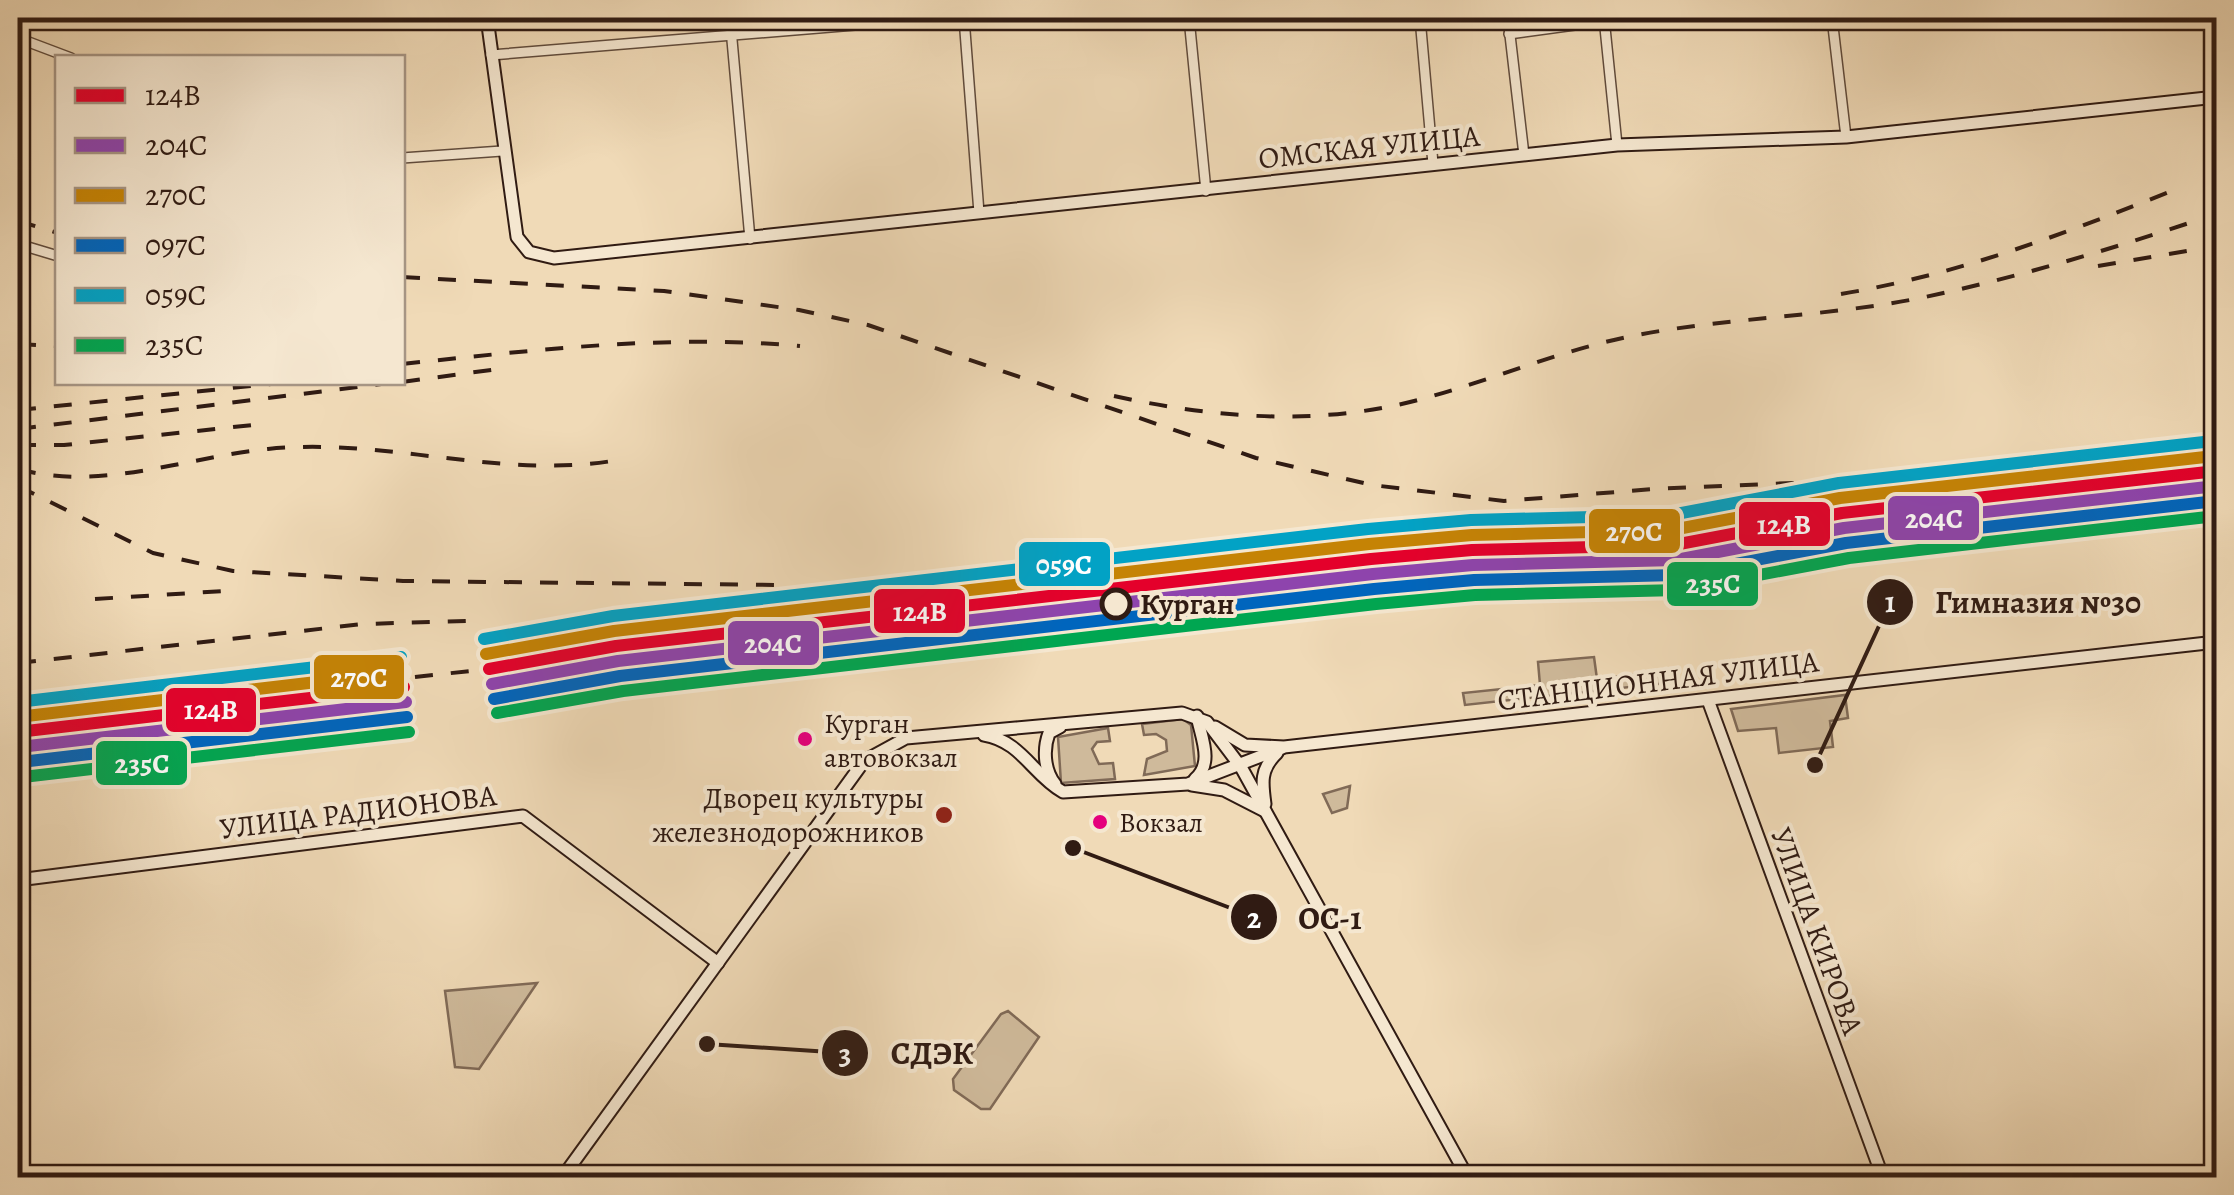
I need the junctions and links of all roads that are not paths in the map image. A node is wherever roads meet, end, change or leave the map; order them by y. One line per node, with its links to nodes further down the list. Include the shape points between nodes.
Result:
1 (487, 18): 16 (main road)
2 (730, 18): 13 (street)
3 (939, 18): 10 (street)
4 (964, 18): 25 (street)
5 (1189, 18): 24 (street)
6 (1420, 18): 23 (street)
7 (1508, 18): 12 (street)
8 (1702, 18): 11 (street)
9 (1832, 18): 18 (street)
10 (848, 20): 13 (street)
11 (1604, 21): 12 (street); 19 (street)
12 (1510, 34): 21 (street)
13 (731, 35): 16 (street); 26 (street)
14 (18, 38): 15 (street)
15 (62, 55)
16 (492, 55): 20 (main road)
17 (2216, 98): 18 (main road, ОМСКАЯ УЛИЦА)
18 (1846, 137): 19 (main road, ОМСКАЯ УЛИЦА)
19 (1617, 145): 21 (main road, ОМСКАЯ УЛИЦА)
20 (502, 150): 22 (street); 26 (main road, ОМСКАЯ УЛИЦА, via 517,237 529,252 554,258)
21 (1524, 155): 23 (main road, ОМСКАЯ УЛИЦА)
22 (405, 158)
23 (1434, 164): 24 (main road, ОМСКАЯ УЛИЦА)
24 (1206, 191): 25 (main road, ОМСКАЯ УЛИЦА)
25 (978, 213): 26 (main road, ОМСКАЯ УЛИЦА)
26 (750, 239)
27 (18, 244): 28 (street)
28 (55, 255)
29 (2216, 642): 30 (main road, СТАНЦИОННАЯ УЛИЦА)
30 (1708, 700): 34 (main road, СТАНЦИОННАЯ УЛИЦА); 43 (main road, УЛИЦА КИРОВА)
31 (1202, 719): 32 (main road, СТАНЦИОННАЯ УЛИЦА, via 1182,713); 34 (main road, СТАНЦИОННАЯ УЛИЦА, via 1245,745); 35 (main road); 36 (main road, via 1205,766)
32 (1064, 724): 33 (main road, СТАНЦИОННАЯ УЛИЦА); 37 (main road, via 1045,745 1051,780)
33 (970, 732): 37 (main road, via 1010,743); 40 (main road, СТАНЦИОННАЯ УЛИЦА, via 906,738 864,761)
34 (1284, 747): 35 (main road, СТАНЦИОННАЯ УЛИЦА); 38 (main road, via 1264,768)
35 (1241, 767): 36 (main road, СТАНЦИОННАЯ УЛИЦА); 38 (main road)
36 (1188, 784): 37 (main road, СТАНЦИОННАЯ УЛИЦА); 38 (main road, via 1224,790)
37 (1063, 792)
38 (1267, 812): 42 (main road)
39 (18, 880): 40 (main road, УЛИЦА РАДИОНОВА, via 523,816)
40 (718, 963): 41 (main road, СТАНЦИОННАЯ УЛИЦА)
41 (562, 1178)
42 (1468, 1178)
43 (1883, 1178)

